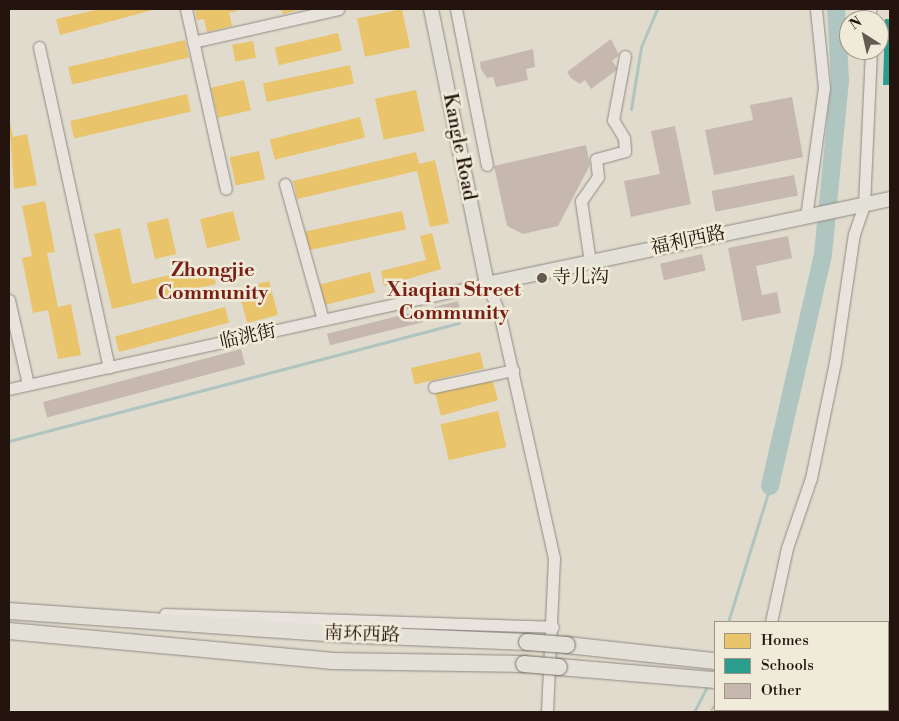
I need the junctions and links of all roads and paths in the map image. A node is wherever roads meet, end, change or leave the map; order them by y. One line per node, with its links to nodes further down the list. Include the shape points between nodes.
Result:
1 (186, 9): 6 (street)
2 (338, 9): 6 (street)
3 (432, 9): 17 (main road, Kangle Road)
4 (456, 9): 10 (street)
5 (816, 9): 15 (street, via 824,88)
6 (193, 42): 12 (street)
7 (39, 47): 20 (street)
8 (625, 56): 16 (street, via 612,120 624,138 625,151 596,159 598,177 581,201)
9 (870, 60): 14 (street)
10 (487, 166)
11 (285, 184): 19 (street)
12 (226, 189)
13 (890, 199): 14 (main road, 福利西路)
14 (860, 205): 15 (main road, 福利西路); 27 (street, via 835,362 811,478 787,548)
15 (809, 216): 16 (main road, 福利西路)
16 (590, 262): 17 (main road, 福利西路)
17 (487, 284): 19 (street, 临洮街); 21 (street, via 500,312)
18 (9, 300): 22 (street)
19 (323, 320): 20 (street, 临洮街)
20 (109, 366): 22 (street, 临洮街)
21 (513, 370): 23 (street); 28 (street, via 550,530 556,577)
22 (28, 384): 24 (street, 临洮街)
23 (434, 387)
24 (9, 388)
25 (9, 610): 26 (highway, 南环西路)
26 (115, 618): 28 (street, via 157,614); 30 (highway, 南环西路, bridge, via 527,642)
27 (771, 621)
28 (553, 627): 32 (street)
29 (9, 631): 31 (highway, 南环西路, bridge, via 331,661 524,664)
30 (714, 661)
31 (714, 680)
32 (547, 712)

